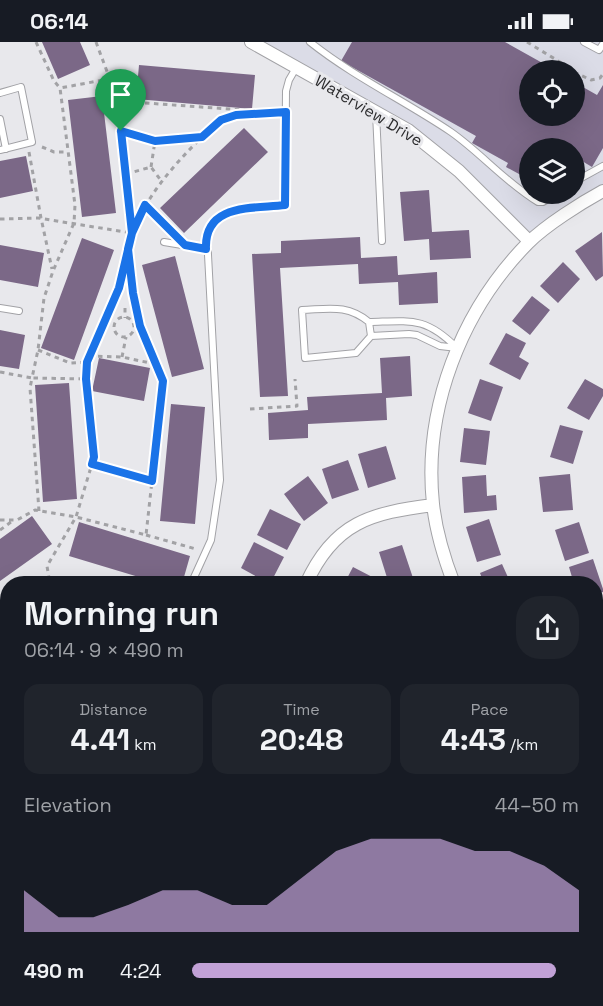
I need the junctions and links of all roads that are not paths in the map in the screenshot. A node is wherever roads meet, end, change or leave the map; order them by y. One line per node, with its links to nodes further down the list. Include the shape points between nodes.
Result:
1 (251, 42): 5 (street, Waterview Drive)
2 (310, 42): 12 (lane, via 336,63 452,134)
3 (584, 42): 4 (lane, via 600,50)
4 (603, 44)
5 (296, 67): 7 (street, Waterview Drive); 17 (lane, via 287,86 285,205 218,217 208,230)
6 (0, 93): 9 (lane, via 21,87 30,144)
7 (376, 112): 14 (lane); 15 (street, Waterview Drive, via 408,130 459,171)
8 (0, 119): 9 (lane)
9 (3, 150)
10 (603, 166): 11 (lane)
11 (585, 176)
12 (519, 187)
13 (603, 191): 15 (street)
14 (382, 241)
15 (530, 241): 22 (street, via 500,274)
16 (164, 242): 17 (lane)
17 (206, 249): 24 (lane, via 220,480 211,540)
18 (0, 308): 19 (lane)
19 (19, 311)
20 (369, 322): 21 (lane); 21 (lane, via 342,308 302,310 305,358 356,353); 22 (lane, via 421,323 445,336)
21 (370, 336): 22 (lane, via 417,335 440,346)
22 (457, 348): 23 (street, via 437,412 431,456)
23 (433, 505): 25 (street, via 376,515 356,523 325,552); 26 (street)
24 (194, 576)
25 (311, 576)
26 (451, 576)

